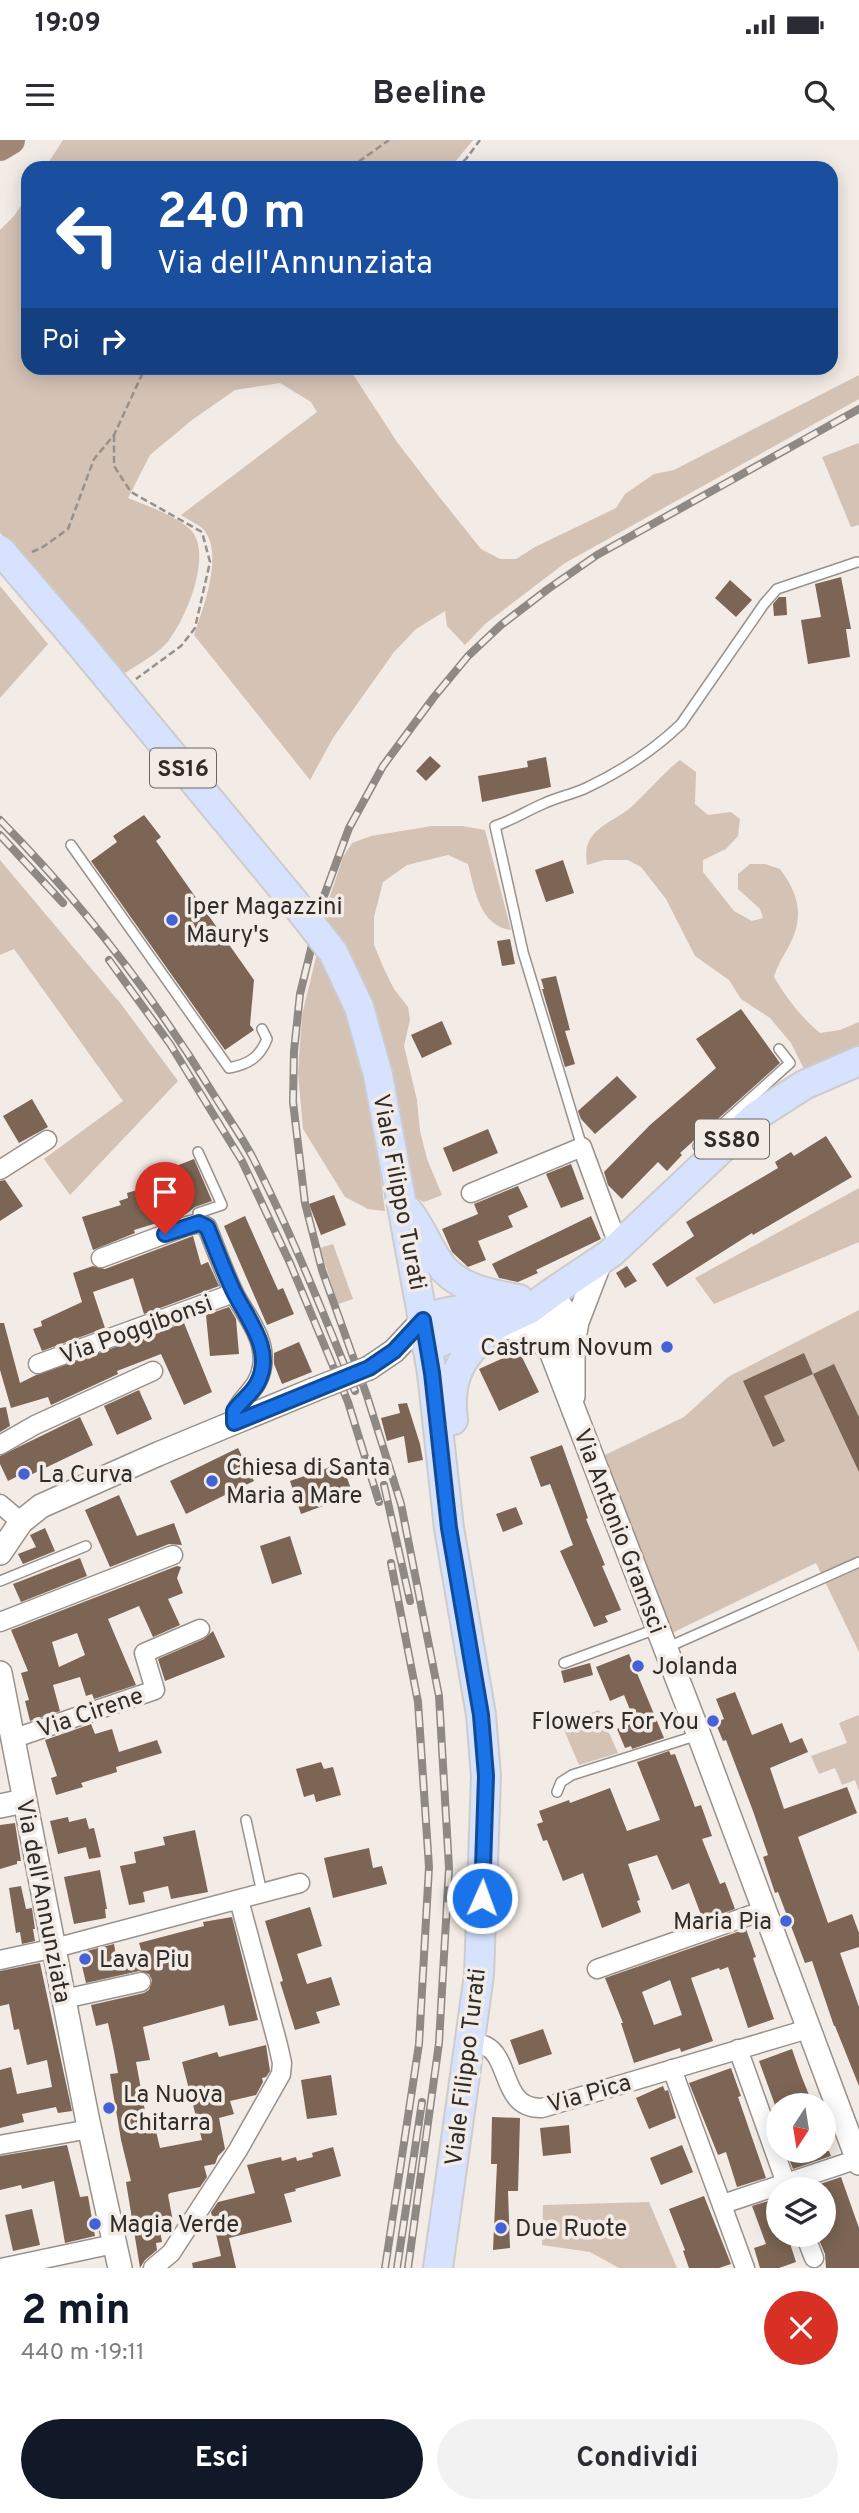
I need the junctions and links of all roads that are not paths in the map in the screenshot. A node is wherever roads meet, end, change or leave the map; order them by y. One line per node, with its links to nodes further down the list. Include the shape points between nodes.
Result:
1 (14, 552): 13 (main road, Viale Filippo Turati / SS16, bridge, via 72,634 332,952 359,1007 378,1075)
2 (857, 562): 8 (lane, via 777,589 681,724 639,757 583,790 495,826 523,952)
3 (71, 845): 4 (lane, via 229,1068 246,1065 262,1052 267,1039)
4 (262, 1029)
5 (779, 1049): 10 (lane, via 790,1063 698,1146)
6 (859, 1061): 10 (main road, SS80, via 772,1105)
7 (47, 1140): 11 (street)
8 (582, 1147): 12 (street); 15 (street, via 613,1231)
9 (198, 1152): 14 (lane, via 222,1205 198,1213)
10 (712, 1158): 15 (main road, SS80)
11 (0, 1170)
12 (471, 1193)
13 (401, 1200): 20 (main road, SS80, via 451,1275 494,1295); 22 (main road, Viale Filippo Turati / SS16)
14 (204, 1226): 16 (street, via 187,1226); 18 (street)
15 (622, 1242): 17 (main road, SS80)
16 (101, 1258)
17 (600, 1262): 19 (main road, SS80); 23 (street, Via Antonio Gramsci)
18 (234, 1293): 25 (street, Via Poggibonsi); 28 (street, via 253,1324 263,1359 258,1382 234,1411)
19 (550, 1293): 20 (main road, SS80); 21 (main road, SS80, via 530,1309); 23 (street, Via Antonio Gramsci, via 562,1308); 24 (street, Via Antonio Gramsci, via 542,1317)
20 (519, 1299): 22 (main road, SS80, via 443,1313)
21 (494, 1326): 22 (main road, SS80, via 456,1336); 24 (street, via 523,1330); 30 (main road, SS80, via 456,1371 451,1407 455,1438)
22 (425, 1333): 28 (street, bridge, via 369,1368); 30 (main road, Viale Filippo Turati / SS16)
23 (573, 1343): 27 (street, Via Antonio Gramsci)
24 (551, 1351): 27 (street, Via Antonio Gramsci)
25 (38, 1364)
26 (153, 1371): 29 (street)
27 (573, 1410): 40 (street, Via Antonio Gramsci)
28 (234, 1423): 32 (street, via 68,1493)
29 (0, 1445)
30 (442, 1466): 60 (main road, Viale Filippo Turati / SS16, via 481,1715 486,1776 479,1975)
31 (0, 1504): 32 (street)
32 (21, 1522): 34 (street)
33 (86, 1546): 37 (lane)
34 (0, 1553)
35 (173, 1555): 38 (street)
36 (859, 1562): 40 (lane)
37 (0, 1581)
38 (0, 1622)
39 (200, 1629): 45 (street, Via Cirene, via 144,1653 155,1690)
40 (662, 1638): 41 (lane); 44 (street, Via Antonio Gramsci)
41 (564, 1663)
42 (0, 1673): 43 (street, Via dell'Annunziata)
43 (3, 1705): 45 (street, Via dell'Annunziata)
44 (699, 1735): 46 (lane, via 572,1776 561,1782); 53 (street, Via Antonio Gramsci)
45 (12, 1739): 47 (street, Via dell'Annunziata)
46 (557, 1792)
47 (24, 1801): 48 (street); 54 (street, Via dell'Annunziata)
48 (0, 1806)
49 (246, 1820): 51 (lane)
50 (300, 1883): 51 (street)
51 (262, 1893): 52 (street)
52 (239, 1900): 54 (street); 75 (street, via 280,2054 281,2074 171,2253)
53 (765, 1910): 56 (street); 59 (street, Via Antonio Gramsci)
54 (55, 1948): 55 (street); 58 (street, Via dell'Annunziata)
55 (0, 1960)
56 (597, 1969)
57 (141, 1982): 58 (street)
58 (64, 1999): 63 (street, Via dell'Annunziata)
59 (808, 2029): 61 (street, Via Pica); 65 (street, Via Antonio Gramsci)
60 (470, 2043): 62 (street, Via Pica, via 486,2046 495,2054 521,2102 531,2108); 76 (main road, Viale Filippo Turati / SS16)
61 (738, 2049): 62 (street, Via Pica); 66 (street)
62 (672, 2069): 69 (street)
63 (90, 2129): 64 (street); 70 (street, Via dell'Annunziata)
64 (0, 2145)
65 (858, 2161): 67 (street)
66 (784, 2177)
67 (811, 2177)
68 (766, 2191): 69 (street)
69 (723, 2204): 77 (street)
70 (114, 2244): 73 (street); 74 (street, Via dell'Annunziata)
71 (810, 2247): 72 (street)
72 (814, 2258)
73 (1, 2268)
74 (120, 2268)
75 (152, 2268)
76 (438, 2268)
77 (745, 2268)

